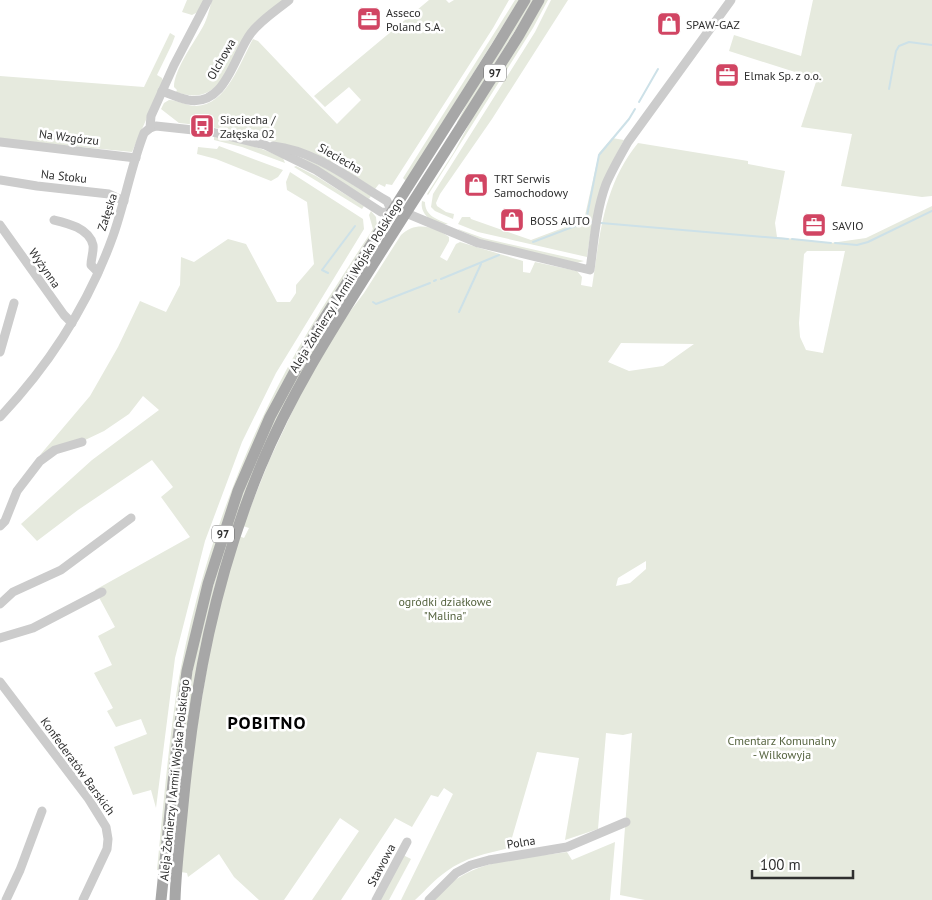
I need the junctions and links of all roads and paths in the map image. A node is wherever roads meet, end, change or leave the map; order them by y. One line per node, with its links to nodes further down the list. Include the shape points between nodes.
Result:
1 (208, 0): 6 (street, Załęska)
2 (289, 0): 6 (street, Olchowa, via 252,32 214,94 188,100)
3 (525, 0): 12 (main road, Aleja Żołnierzy I Armii Wojska Polskiego / 97)
4 (538, 0): 13 (main road, Aleja Żołnierzy I Armii Wojska Polskiego / 97)
5 (731, 0): 13 (street, via 618,160 601,200 590,270 478,243)
6 (162, 91): 7 (street, Załęska, via 151,116)
7 (150, 128): 9 (street, Załęska, via 144,133); 12 (street, Sieciecha, via 212,132 292,149 309,155 387,201)
8 (0, 142): 9 (street, Na Wzgórzu)
9 (136, 158): 11 (street, Załęska)
10 (0, 180): 11 (street, Na Stoku, via 109,194)
11 (124, 201): 16 (street, Załęska)
12 (392, 212): 13 (street); 34 (main road, Aleja Żołnierzy I Armii Wojska Polskiego / 97, via 317,330 282,393 255,449 220,542 196,627 183,696)
13 (406, 213): 35 (main road, Aleja Żołnierzy I Armii Wojska Polskiego / 97, via 324,341 293,397 260,468 232,546 213,610 194,706)
14 (54, 220): 16 (street, via 71,224 89,237 93,248 91,264)
15 (0, 225): 18 (street, Wyżynna)
16 (98, 272): 18 (street, Załęska)
17 (14, 303): 19 (street)
18 (72, 323): 20 (street, Załęska, via 38,372)
19 (0, 352)
20 (0, 417)
21 (82, 442): 23 (street, via 55,450 40,461 17,491 5,522)
22 (131, 518): 25 (street, via 60,570 14,592)
23 (0, 526)
24 (102, 592): 26 (street, via 33,628)
25 (0, 604)
26 (0, 638)
27 (0, 682): 28 (street, Konfederatów Barskich)
28 (3, 693): 33 (street, Konfederatów Barskich, via 92,803 106,827 107,849)
29 (42, 811): 32 (street)
30 (626, 822): 37 (street, Polna, via 567,847 488,860 472,866 456,873)
31 (407, 842): 36 (street, Stawowa)
32 (6, 900)
33 (84, 900)
34 (161, 900)
35 (175, 900)
36 (376, 900)
37 (429, 900)

